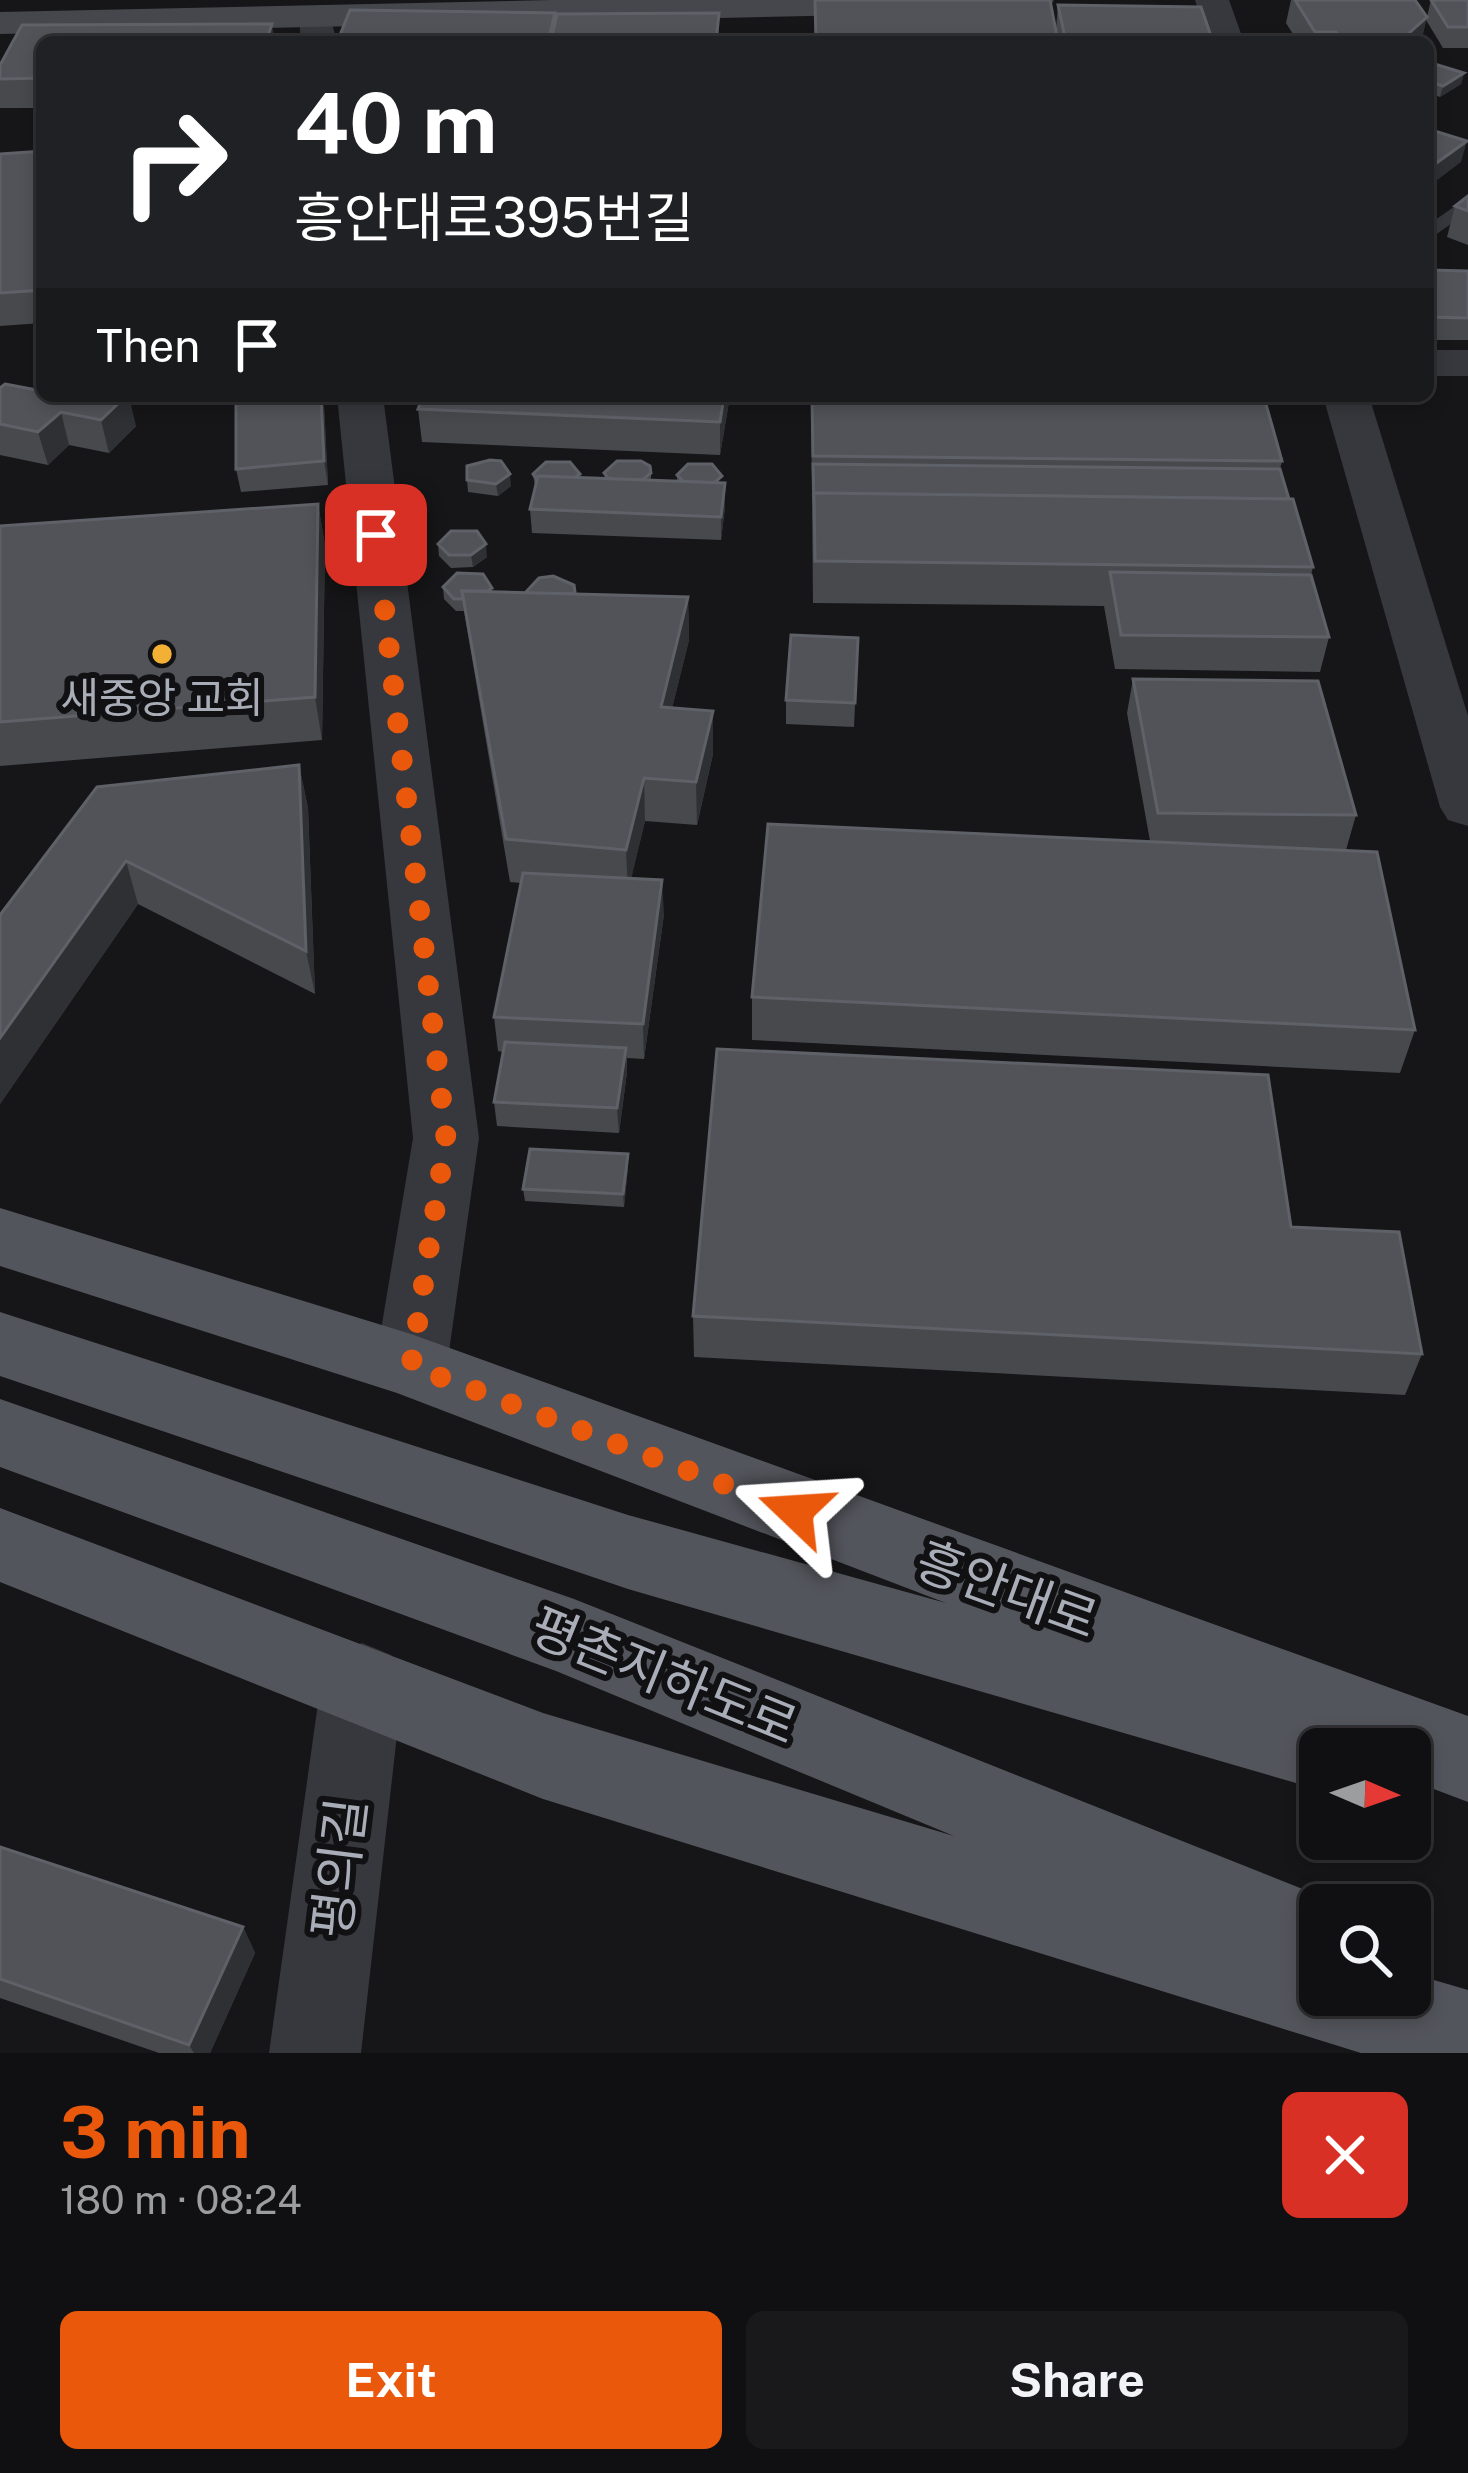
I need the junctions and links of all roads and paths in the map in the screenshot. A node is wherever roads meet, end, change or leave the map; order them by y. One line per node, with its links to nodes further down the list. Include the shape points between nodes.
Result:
1 (1036, 0): 4 (street)
2 (1212, 0): 5 (street)
3 (0, 23): 4 (street)
4 (318, 29)
5 (1224, 36)
6 (1468, 203): 7 (lane)
7 (1434, 229)
8 (1434, 363): 9 (street)
9 (1468, 363)
10 (361, 402): 15 (street, via 446,1138)
11 (1348, 402): 12 (street)
12 (1468, 807)
13 (0, 1238): 15 (main road, 흥안대로)
14 (0, 1344): 19 (main road, via 628,1552)
15 (411, 1366): 20 (main road, 흥안대로)
16 (0, 1433): 23 (main road, 평촌지하도로, via 574,1638)
17 (0, 1545): 18 (main road)
18 (362, 1682): 24 (main road, via 543,1756); 29 (street, 평의길)
19 (1299, 1742)
20 (1468, 1760)
21 (1431, 1780): 22 (main road)
22 (1468, 1790)
23 (1299, 1933)
24 (1299, 1987)
25 (1431, 1987): 26 (main road)
26 (1468, 2002)
27 (1396, 2016): 28 (main road)
28 (1468, 2038)
29 (315, 2053)

